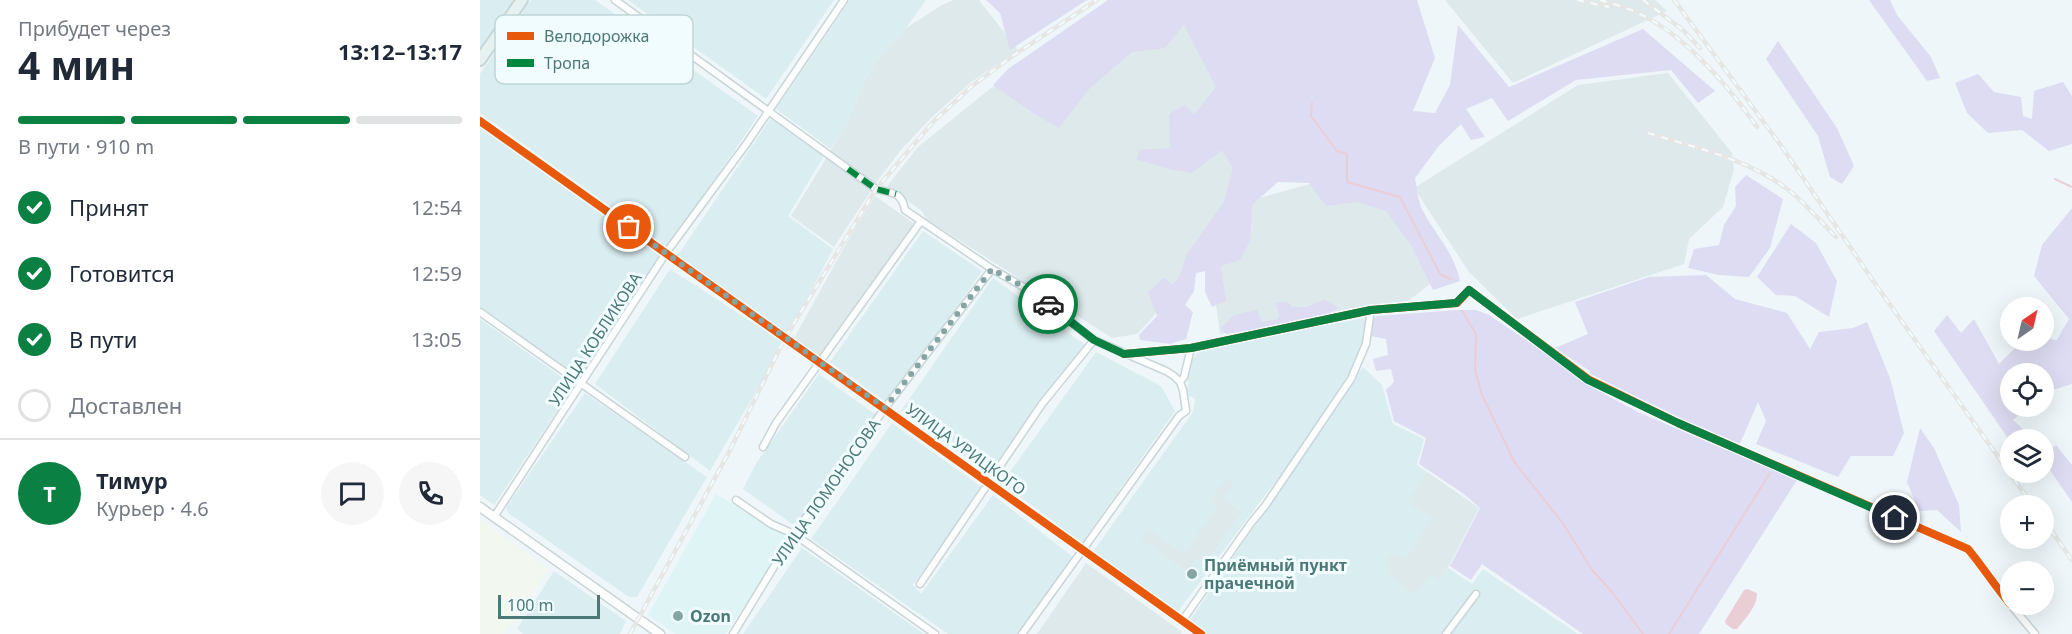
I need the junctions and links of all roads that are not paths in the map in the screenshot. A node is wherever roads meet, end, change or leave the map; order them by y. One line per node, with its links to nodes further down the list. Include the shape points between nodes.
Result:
1 (522, 0): 4 (highway)
2 (615, 0): 5 (street)
3 (844, 0): 9 (street, УЛИЦА КОБЛИКОВА)
4 (512, 15)
5 (636, 15)
6 (495, 39): 8 (highway)
7 (693, 56): 9 (street)
8 (480, 60)
9 (769, 111): 11 (street, via 876,189 896,194 903,200 905,210); 12 (street, УЛИЦА КОБЛИКОВА)
10 (480, 121): 12 (street, УЛИЦА УРИЦКОГО)
11 (921, 221): 13 (street); 19 (street)
12 (666, 253): 19 (street, УЛИЦА УРИЦКОГО); 21 (street, УЛИЦА КОБЛИКОВА)
13 (992, 269): 16 (street, via 1029,290); 22 (street, УЛИЦА ЛОМОНОСОВА)
14 (1371, 310): 17 (street); 32 (street, via 1456,303 1469,290 1588,380 1968,549); 35 (street, via 1366,344 1351,379)
15 (480, 312): 21 (street)
16 (1094, 340): 18 (street); 25 (street, via 1042,404)
17 (1191, 348): 18 (street); 20 (street)
18 (1124, 354): 20 (street, via 1166,371)
19 (821, 362): 22 (street, УЛИЦА УРИЦКОГО); 23 (street)
20 (1180, 382): 30 (street, via 1186,411)
21 (583, 383): 24 (street); 28 (street, УЛИЦА КОБЛИКОВА)
22 (885, 408): 25 (street, УЛИЦА УРИЦКОГО); 29 (street, УЛИЦА ЛОМОНОСОВА)
23 (763, 447)
24 (685, 457)
25 (990, 483): 30 (street, УЛИЦА УРИЦКОГО); 31 (street)
26 (736, 500): 29 (street, via 771,524)
27 (480, 507): 28 (street)
28 (494, 517): 36 (street)
29 (794, 534): 37 (street, УЛИЦА ЛОМОНОСОВА); 38 (street)
30 (1083, 549): 35 (street, УЛИЦА УРИЦКОГО); 39 (street)
31 (920, 584)
32 (2000, 593)
33 (1476, 594): 41 (street)
34 (2019, 615): 42 (street)
35 (1182, 621): 40 (street, УЛИЦА УРИЦКОГО)
36 (660, 634)
37 (733, 634)
38 (935, 634)
39 (1022, 634)
40 (1201, 634)
41 (1446, 634)
42 (2035, 634)

